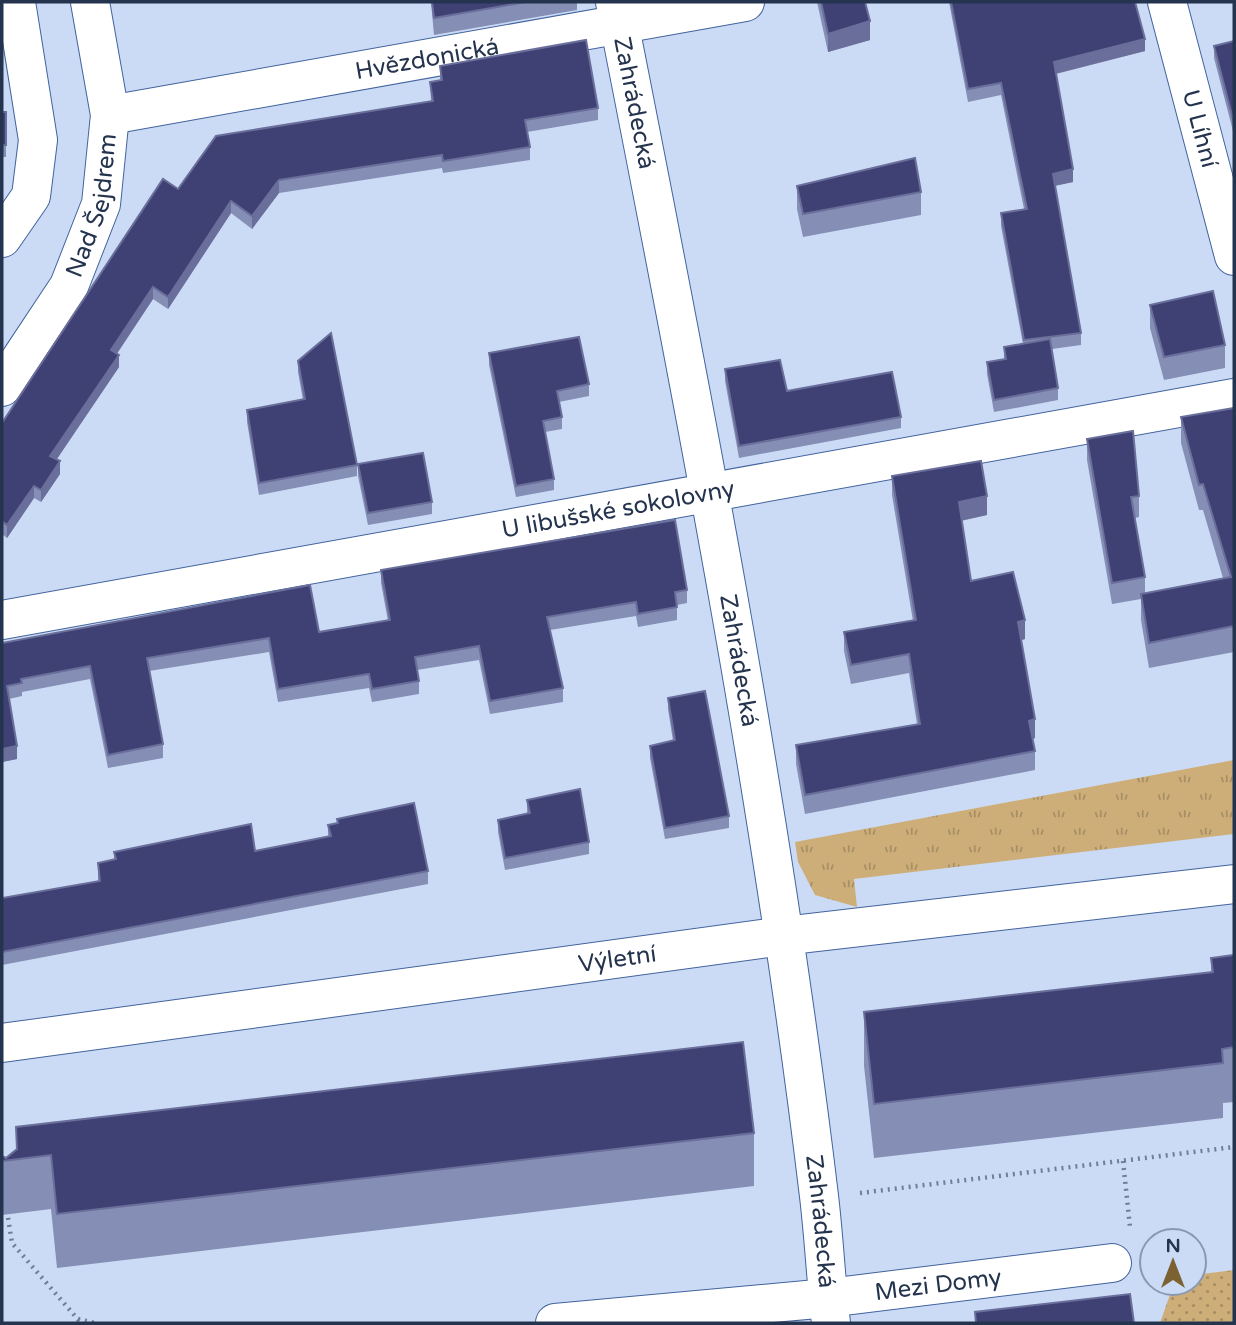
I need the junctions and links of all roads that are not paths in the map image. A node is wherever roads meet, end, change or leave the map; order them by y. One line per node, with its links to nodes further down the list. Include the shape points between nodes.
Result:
1 (16, 2): 7 (street, via 38,140 31,196)
2 (90, 2): 6 (street, Nad Šejdrem)
3 (745, 2): 5 (street, Hvězdonická)
4 (1167, 2): 8 (street, U Líhní)
5 (618, 14): 6 (street, Hvězdonická); 11 (street, Zahrádecká)
6 (110, 114): 9 (street, Nad Šejdrem, via 97,215 69,285)
7 (2, 238)
8 (1234, 256)
9 (2, 387)
10 (1234, 398): 11 (street, U libušské sokolovny)
11 (707, 492): 12 (street, U libušské sokolovny); 14 (street, Zahrádecká)
12 (2, 620)
13 (1234, 884): 14 (street, Výletní)
14 (783, 936): 15 (street, Výletní); 17 (street, Zahrádecká, via 820,1198)
15 (2, 1043)
16 (1112, 1263): 17 (street, Mezi Domy)
17 (830, 1310): 18 (street, Mezi Domy)
18 (555, 1323)

